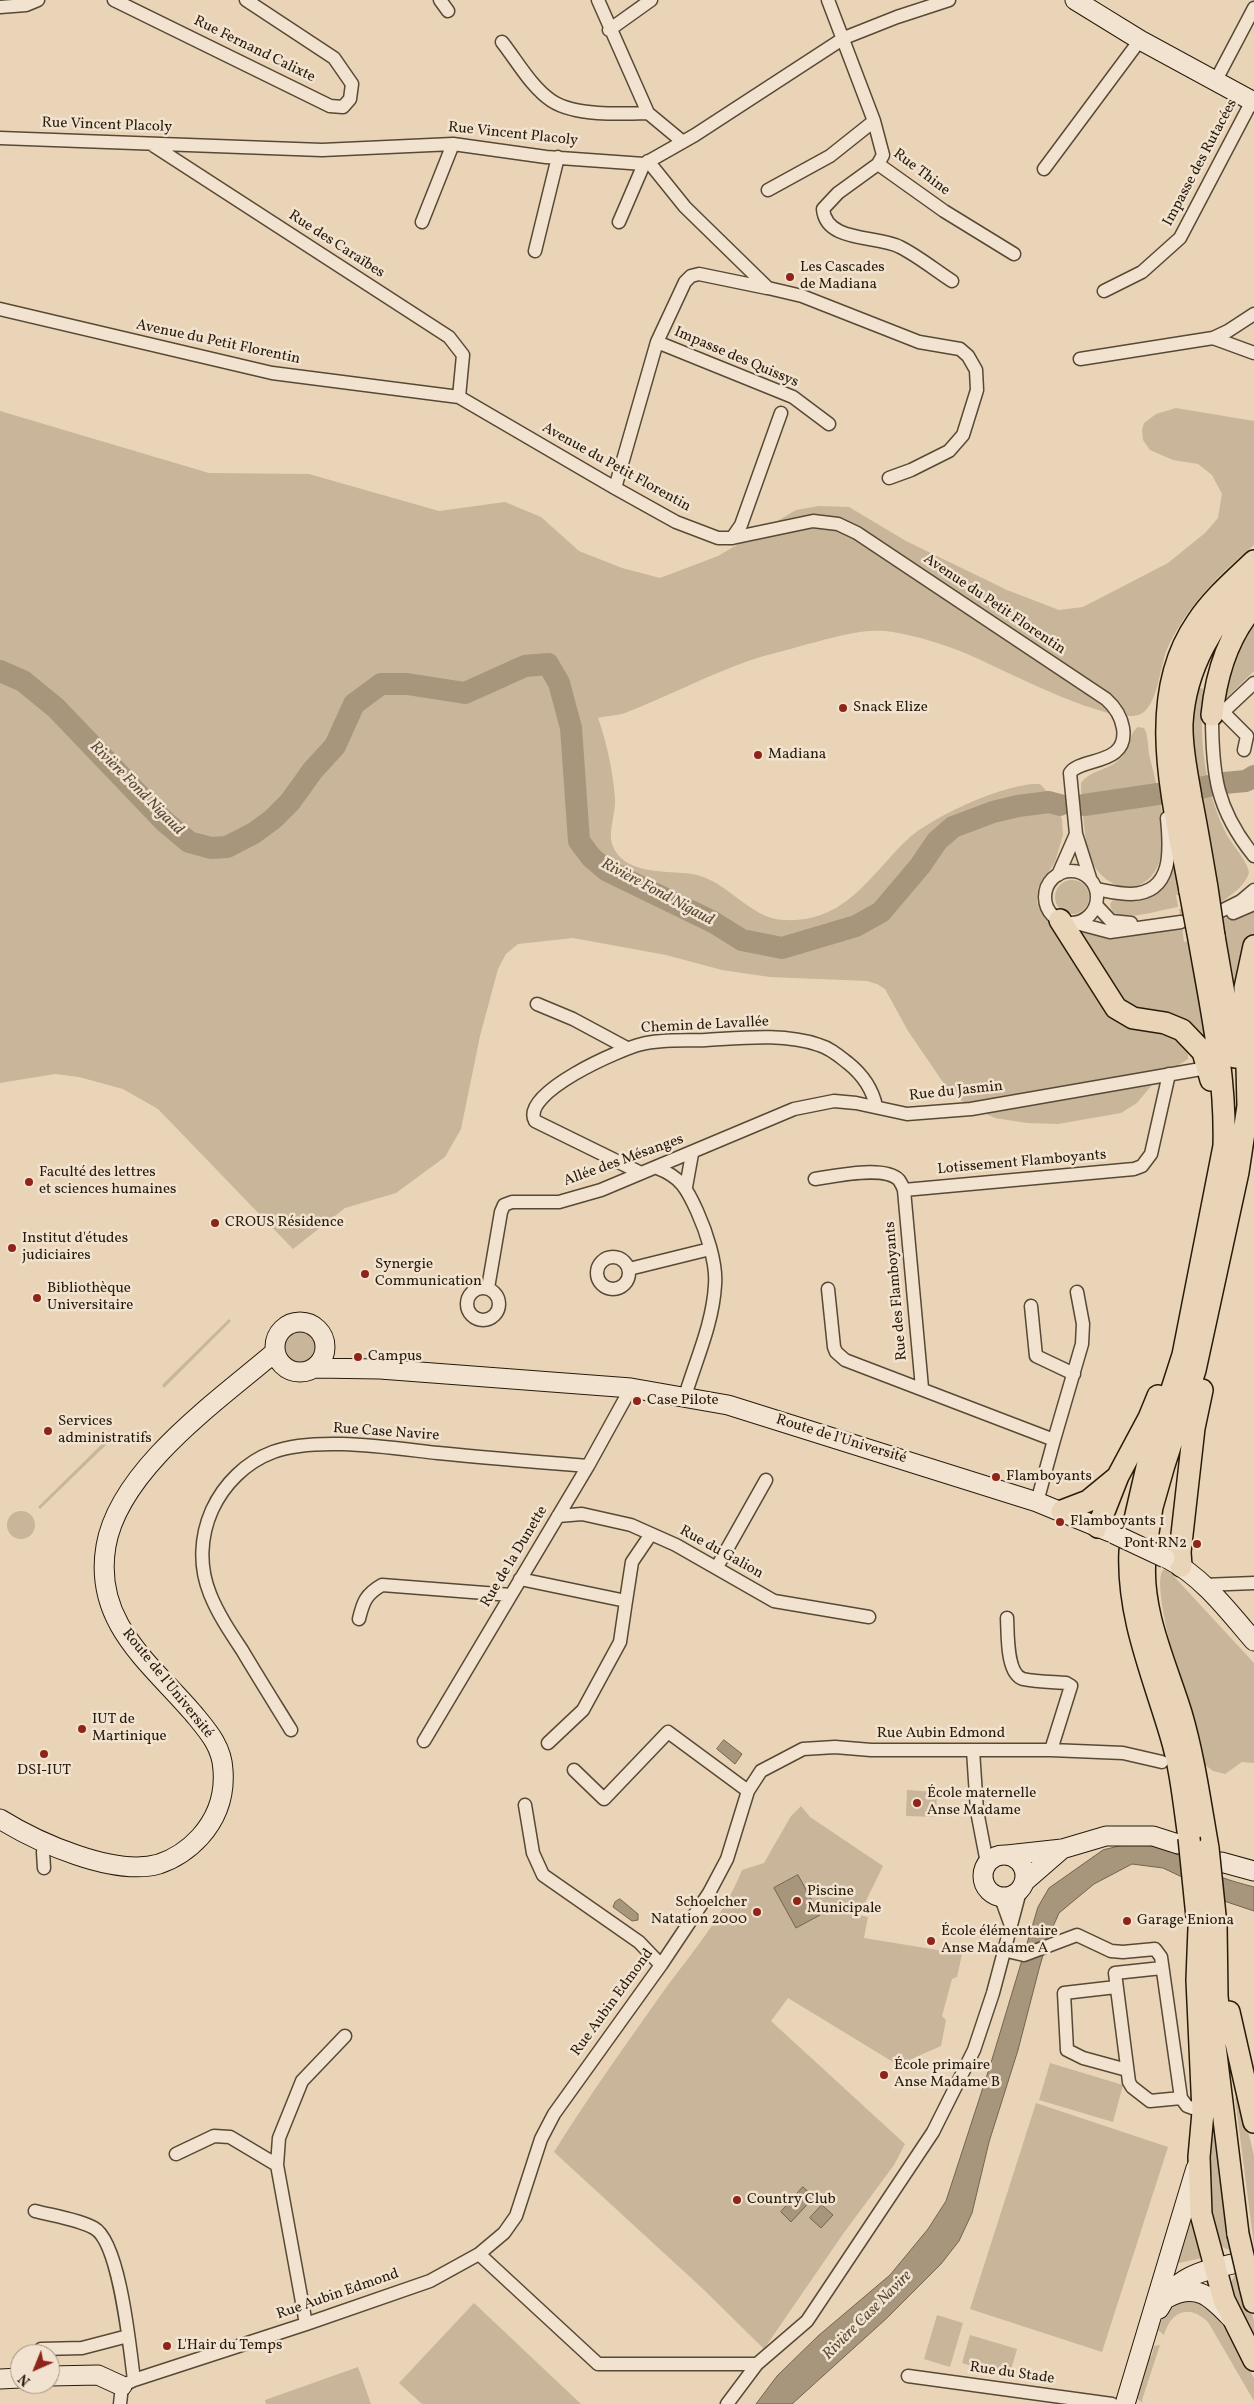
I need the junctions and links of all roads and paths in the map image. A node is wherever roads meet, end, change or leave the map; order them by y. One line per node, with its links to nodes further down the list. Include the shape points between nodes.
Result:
1 (38, 0): 10 (street, via 26,5)
2 (114, 0): 3 (street, Rue Fernand Calixte, via 330,106 343,107 350,98 352,84 334,58)
3 (246, 0)
4 (440, 0): 12 (street)
5 (598, 0): 13 (street)
6 (651, 0): 13 (street)
7 (828, 0): 14 (street, Rue Thine)
8 (949, 0): 14 (street)
9 (1075, 0): 15 (main road)
10 (0, 6)
11 (1254, 8): 17 (street)
12 (448, 11)
13 (610, 30): 19 (street)
14 (844, 38): 20 (street, Rue Thine); 22 (street)
15 (1140, 40): 17 (main road); 28 (street)
16 (502, 42): 19 (street, via 537,86 562,107 616,114)
17 (1215, 82): 18 (main road)
18 (1253, 101): 36 (street, Impasse des Rutacées, via 1180,238 1142,272)
19 (648, 113): 22 (street)
20 (874, 122): 27 (street, Rue Thine, via 883,155); 29 (street, via 830,156)
21 (0, 138): 23 (street, Rue Vincent Placoly)
22 (683, 142): 26 (street)
23 (150, 144): 24 (street, Rue Vincent Placoly, via 322,150); 43 (street, Rue des Caraïbes, via 449,337 463,355)
24 (453, 144): 25 (street, Rue Vincent Placoly); 30 (street)
25 (558, 157): 26 (street, Rue Vincent Placoly); 32 (street)
26 (646, 162): 31 (street); 35 (street, via 685,207)
27 (878, 164): 33 (street, Rue Thine, via 944,211); 34 (street, via 838,193 823,209 826,220 848,234 900,246)
28 (1044, 170)
29 (768, 190)
30 (422, 222)
31 (619, 222)
32 (534, 251)
33 (1014, 254)
34 (952, 281)
35 (768, 288): 40 (street, via 699,274 691,276 685,282); 46 (street, via 802,296 919,342 960,348 968,356 976,370 976,390 963,435 949,450)
36 (1104, 291)
37 (0, 309): 43 (street, Avenue du Petit Florentin, via 272,373)
38 (1254, 314): 39 (street)
39 (1213, 338): 41 (street); 42 (street)
40 (657, 342): 45 (street, Impasse des Quissys, via 793,398); 47 (street, Impasse des Quissys)
41 (1254, 352)
42 (1080, 359)
43 (459, 397): 47 (street, Avenue du Petit Florentin)
44 (781, 412): 48 (street, via 741,525)
45 (829, 424)
46 (888, 478)
47 (615, 488): 48 (street, Avenue du Petit Florentin, via 676,522 718,538)
48 (732, 538): 57 (street, Avenue du Petit Florentin, via 813,521 838,524 857,533 1106,699 1121,720 1123,740 1110,756 1071,771)
49 (1254, 561): 55 (main road, via 1204,611 1183,645 1170,691 1166,727)
50 (1254, 585): 55 (main road, via 1224,614 1192,673)
51 (1254, 606): 53 (main road, via 1223,659 1218,676)
52 (1254, 683): 53 (street)
53 (1218, 713): 54 (street, via 1247,736); 58 (street, via 1213,766 1219,795 1235,832)
54 (1244, 750)
55 (1172, 772): 56 (main road)
56 (1178, 807): 60 (street, via 1170,851 1161,878 1152,887 1130,894); 65 (main road, bridge)
57 (1076, 834): 59 (street); 60 (street)
58 (1254, 856)
59 (1058, 875): 60 (street, via 1074,871); 64 (street, via 1048,885 1045,898 1050,911)
60 (1093, 884): 63 (street)
61 (1254, 890): 62 (street, via 1221,913)
62 (1254, 904)
63 (1096, 905): 64 (street, via 1089,916); 64 (street, via 1106,918 1116,924 1180,919 1110,932)
64 (1068, 922): 83 (main road, via 1116,1008 1133,1018 1165,1023 1182,1030 1198,1044 1206,1057 1212,1083 1214,1121)
65 (1206, 938): 77 (main road, via 1236,1063 1240,1110); 83 (main road, via 1225,1111)
66 (1254, 946): 77 (main road, via 1245,988 1248,1106)
67 (1254, 998): 69 (main road)
68 (537, 1004): 70 (street, via 574,1019)
69 (1254, 1010)
70 (627, 1048): 73 (street, Chemin de Lavallée, via 644,1043 740,1038 783,1039 820,1045 832,1050 856,1070 870,1086); 78 (street, Chemin de Lavallée, via 599,1060 544,1096 532,1116)
71 (1201, 1069): 72 (street, Rue du Jasmin)
72 (1169, 1074): 73 (street, Rue du Jasmin, via 971,1109 907,1114); 81 (street, Lotissement Flamboyants, via 1151,1154 1142,1166)
73 (876, 1106): 74 (street, Rue du Jasmin, via 834,1101 794,1109)
74 (720, 1141): 75 (street, Allée des Mésanges)
75 (692, 1154): 76 (street, Allée des Mésanges); 80 (street)
76 (657, 1168): 78 (street, Allée des Mésanges); 80 (street)
77 (1238, 1172): 83 (main road)
78 (640, 1173): 85 (street, Allée des Mésanges, via 601,1190 559,1202 512,1202 504,1205)
79 (815, 1178): 81 (street, via 884,1173 900,1180)
80 (686, 1187): 82 (street)
81 (904, 1190): 98 (street, Rue des Flamboyants)
82 (710, 1249): 84 (street); 99 (street, via 716,1284 708,1324)
83 (1212, 1252): 89 (main road); 108 (main road, via 1195,1370); 108 (main road, via 1213,1328 1194,1428 1180,1552)
84 (629, 1269)
85 (488, 1288)
86 (828, 1290): 98 (street, Rue des Flamboyants, via 836,1352 857,1366)
87 (1077, 1292): 95 (street, via 1084,1324)
88 (1031, 1306): 95 (street, via 1036,1356)
89 (1193, 1307): 102 (main road, via 1149,1418); 108 (main road, via 1183,1355 1147,1467)
90 (326, 1350): 91 (main road, Route de l'Université, via 319,1330 314,1325 300,1322 288,1325 279,1333); 93 (main road); 94 (main road, Route de l'Université, via 348,1361)
91 (275, 1352): 92 (main road); 96 (main road, Route de l'Université)
92 (286, 1368): 93 (main road, Route de l'Université, via 304,1372); 96 (main road, Route de l'Université)
93 (315, 1368): 94 (main road, Route de l'Université)
94 (380, 1369): 97 (main road, Route de l'Université)
95 (1074, 1374): 100 (street)
96 (233, 1388): 129 (main road, Route de l'Université, via 197,1417 137,1481 108,1532 104,1561 107,1596 125,1636 210,1733 220,1754 223,1791 217,1812 195,1842 179,1855 158,1864 132,1866 109,1863)
97 (631, 1388): 99 (main road, Route de l'Université); 101 (street, Rue de la Dunette)
98 (922, 1388): 100 (street, Rue des Flamboyants)
99 (685, 1396): 104 (main road, Route de l'Université, via 728,1404)
100 (1054, 1440): 104 (street)
101 (588, 1466): 106 (street, Rue de la Dunette); 119 (street, Rue Case Navire, via 348,1444 290,1447 258,1458 242,1470 223,1491 207,1521 202,1565 209,1594)
102 (1118, 1476): 105 (main road, via 1088,1501); 108 (main road)
103 (766, 1480): 109 (street)
104 (1037, 1502): 105 (main road, Route de l'Université)
105 (1062, 1511): 108 (main road, Route de l'Université)
106 (558, 1516): 107 (street, Rue du Galion, via 582,1514 631,1525); 110 (street, Rue de la Dunette)
107 (651, 1534): 109 (street, Rue du Galion); 114 (street, via 632,1562)
108 (1139, 1546): 112 (main road, Route de l'Université); 130 (main road, via 1153,1627 1191,1752)
109 (717, 1567): 115 (street, Rue du Galion, via 774,1601)
110 (520, 1579): 113 (street, Rue de la Dunette); 114 (street)
111 (1254, 1582): 112 (street)
112 (1203, 1585): 118 (main road, Route de l'Université)
113 (511, 1595): 117 (street, via 382,1585 368,1593); 120 (street, Rue de la Dunette)
114 (626, 1601): 121 (street, via 620,1642 583,1710)
115 (869, 1617)
116 (1007, 1618): 123 (street, via 1011,1666 1016,1674 1071,1686)
117 (359, 1619)
118 (1254, 1641)
119 (291, 1730)
120 (424, 1741)
121 (548, 1743)
122 (973, 1750): 123 (street, Rue Aubin Edmond); 126 (street, Rue Aubin Edmond, via 803,1749 761,1771); 132 (street, via 977,1811)
123 (1051, 1750): 124 (street, Rue Aubin Edmond, via 1123,1753)
124 (1162, 1762)
125 (574, 1770): 126 (street, via 604,1799 668,1732)
126 (748, 1792): 140 (street, Rue Aubin Edmond, via 727,1859)
127 (525, 1805): 140 (street, via 533,1853 543,1876 639,1942)
128 (0, 1819): 129 (main road, Route de l'Université)
129 (48, 1844): 133 (street, via 43,1852)
130 (1199, 1848): 131 (main road, via 1138,1834 1106,1836); 134 (main road); 138 (main road, bridge)
131 (1062, 1849): 132 (main road); 135 (main road)
132 (994, 1855): 135 (main road, via 1019,1862 1023,1868); 136 (main road, via 982,1875 989,1892)
133 (44, 1868)
134 (1254, 1871)
135 (1022, 1886): 136 (main road, via 1014,1895); 137 (street)
136 (1001, 1898): 137 (street)
137 (1010, 1923): 139 (street)
138 (1204, 1923): 146 (main road, via 1197,1980); 147 (main road); 156 (main road, bridge, via 1217,1996)
139 (1003, 1950): 141 (street, via 1024,1954 1077,1935 1111,1951 1155,1949 1161,1957); 163 (street, via 974,2050 934,2132 807,2321)
140 (661, 1965): 152 (street, Rue Aubin Edmond, via 554,2114 540,2139 516,2216 504,2233)
141 (1162, 1968): 142 (street, via 1114,1973); 145 (street)
142 (1116, 1987): 144 (street); 144 (street, via 1064,1993 1067,2050 1083,2058)
143 (345, 2036): 150 (street, via 302,2081 279,2138)
144 (1127, 2070): 145 (street, via 1130,2084 1147,2099)
145 (1181, 2098): 146 (street, via 1187,2106)
146 (1203, 2112): 149 (main road)
147 (1254, 2122)
148 (176, 2154): 150 (street, via 214,2136 230,2137)
149 (1199, 2157): 153 (main road); 154 (main road, via 1201,2214)
150 (277, 2165): 159 (street)
151 (35, 2211): 160 (street, via 95,2228 108,2244)
152 (479, 2254): 159 (street, Rue Aubin Edmond, via 430,2281); 163 (street, via 598,2364)
153 (1169, 2258): 155 (main road, via 1176,2266); 157 (main road)
154 (1214, 2265): 155 (main road); 156 (main road); 157 (main road); 158 (main road)
155 (1186, 2267): 157 (main road, via 1170,2278)
156 (1246, 2276)
157 (1161, 2296): 158 (main road, via 1188,2290 1200,2293 1217,2303); 169 (main road)
158 (1233, 2320): 162 (main road)
159 (306, 2324): 166 (street, Rue Aubin Edmond)
160 (128, 2336): 161 (street, via 82,2348); 166 (street)
161 (60, 2349)
162 (1254, 2360)
163 (757, 2364): 167 (street)
164 (60, 2376): 166 (main road, via 98,2375)
165 (908, 2376): 168 (street, Rue du Stade)
166 (126, 2390)
167 (727, 2404)
168 (1112, 2404)
169 (1125, 2404)

